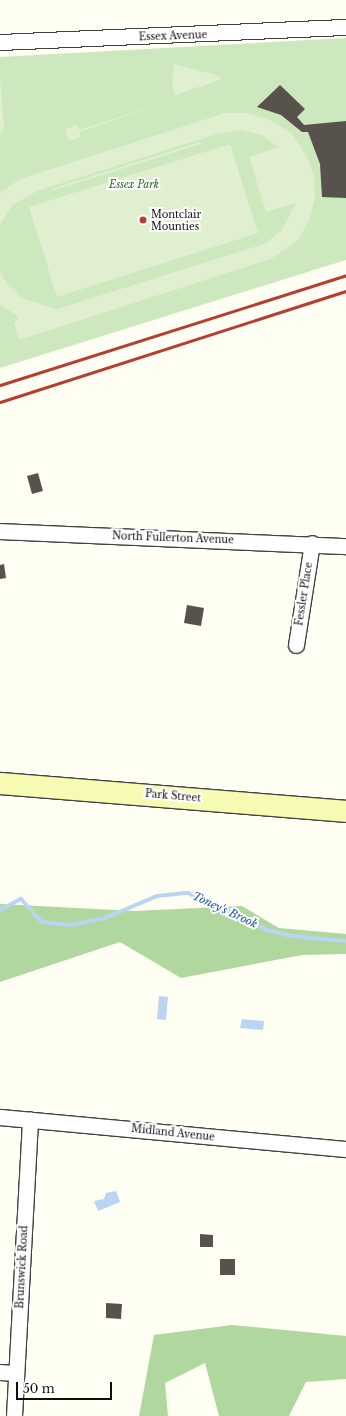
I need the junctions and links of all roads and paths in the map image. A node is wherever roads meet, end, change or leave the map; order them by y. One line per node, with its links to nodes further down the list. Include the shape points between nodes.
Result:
1 (346, 27): 2 (street, Essex Avenue)
2 (0, 42)
3 (0, 531): 4 (street, North Fullerton Avenue)
4 (312, 543): 5 (street, North Fullerton Avenue); 6 (street, Fessler Place)
5 (346, 546)
6 (296, 646)
7 (0, 783): 8 (street, Park Street)
8 (346, 811)
9 (0, 1117): 10 (street, Midland Avenue)
10 (30, 1119): 11 (street, Midland Avenue); 13 (street, Brunswick Road)
11 (346, 1149)
12 (0, 1372): 13 (street)
13 (16, 1373): 14 (street, Brunswick Road)
14 (14, 1416)

